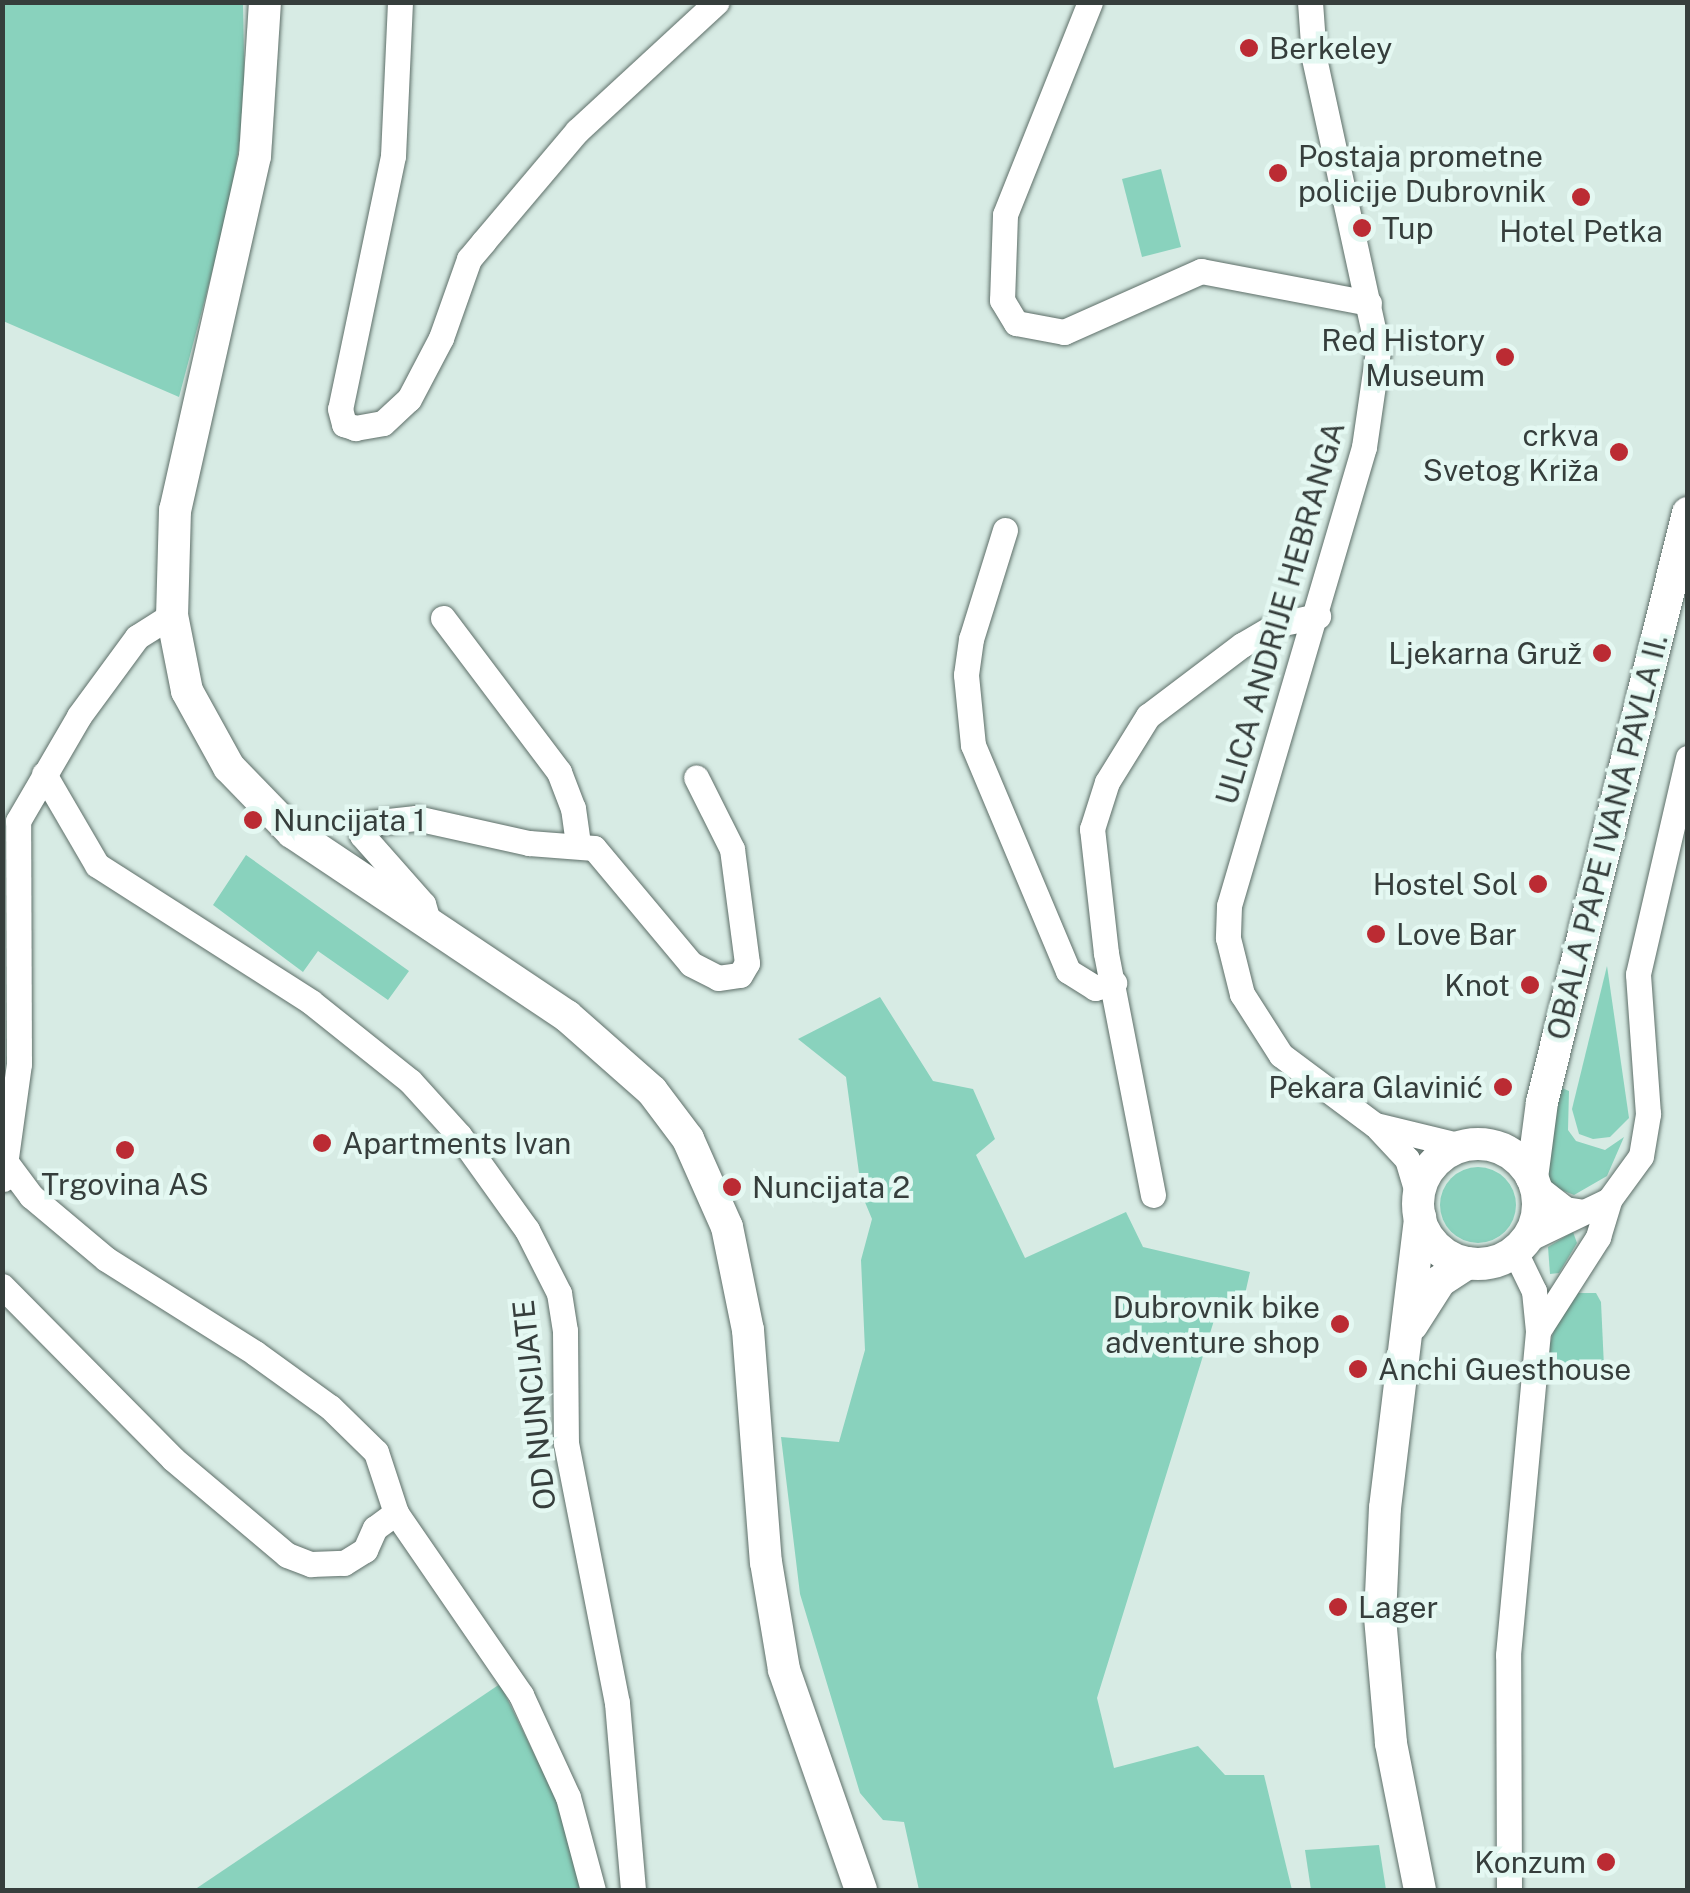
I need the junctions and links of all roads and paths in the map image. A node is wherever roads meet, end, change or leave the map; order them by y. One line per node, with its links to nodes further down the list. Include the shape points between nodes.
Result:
1 (265, 2): 9 (main road, via 256,156 190,424 175,510)
2 (400, 2): 3 (street, via 394,156 340,409 344,424 369,427 397,415 441,338 469,258 577,131)
3 (717, 2)
4 (1090, 2): 6 (street, via 1005,215 1002,300 1016,323 1064,332 1200,271)
5 (1310, 2): 6 (street, ULICA ANDRIJE HEBRANGA, via 1314,58)
6 (1370, 303): 10 (street, ULICA ANDRIJE HEBRANGA, via 1378,351 1374,395)
7 (1688, 513): 18 (main road, OBALA PAPE IVANA PAVLA II.)
8 (1005, 530): 17 (street, via 966,674 973,744 1068,970 1095,988)
9 (172, 614): 13 (street, via 137,637); 16 (main road, via 188,691 229,767 292,832)
10 (1318, 616): 17 (street, via 1278,624 1242,645 1148,716 1123,750 1092,829); 19 (street, ULICA ANDRIJE HEBRANGA, via 1229,906 1228,938 1242,994 1280,1055)
11 (443, 618): 15 (street, via 558,772 574,808)
12 (1688, 758): 24 (street, via 1638,974 1646,1136 1632,1173)
13 (44, 774): 21 (street, via 18,821 18,1064); 34 (street, OD NUNCIJATE, via 96,865 311,1002 410,1082 528,1230 558,1293 566,1331 566,1444 617,1703)
14 (696, 778): 15 (street, via 732,849 746,962 740,974 718,978 691,964 612,865)
15 (578, 842): 16 (street, via 529,844 416,818 363,828 371,847 423,904)
16 (430, 929): 35 (main road, via 610,1051 652,1091 710,1180 748,1330 774,1626)
17 (1114, 982): 23 (street)
18 (1542, 1102): 20 (main road, via 1517,1130); 22 (main road, OBALA PAPE IVANA PAVLA II.)
19 (1375, 1125): 20 (street, ULICA ANDRIJE HEBRANGA); 25 (street, ULICA ANDRIJE HEBRANGA, via 1407,1159)
20 (1475, 1145): 22 (main road, via 1506,1151); 25 (main road, via 1432,1166)
21 (4, 1172): 32 (street, via 106,1260 216,1325 330,1407 376,1452)
22 (1534, 1182): 26 (street, via 1566,1209); 27 (main road, via 1536,1222)
23 (1153, 1195)
24 (1609, 1200): 26 (street); 30 (street, via 1598,1237)
25 (1419, 1208): 28 (main road, via 1437,1247); 31 (main road)
26 (1583, 1212): 27 (street)
27 (1521, 1246): 28 (main road); 30 (street)
28 (1468, 1263): 31 (main road, via 1440,1281)
29 (2, 1286): 32 (street, via 173,1459 287,1555 311,1564 344,1563 365,1550 375,1528)
30 (1538, 1330): 37 (street, via 1508,1655)
31 (1404, 1342): 36 (main road, via 1380,1617 1391,1743)
32 (396, 1513): 33 (street, via 521,1696 568,1797)
33 (593, 1890)
34 (633, 1890)
35 (861, 1890)
36 (1420, 1890)
37 (1508, 1890)

